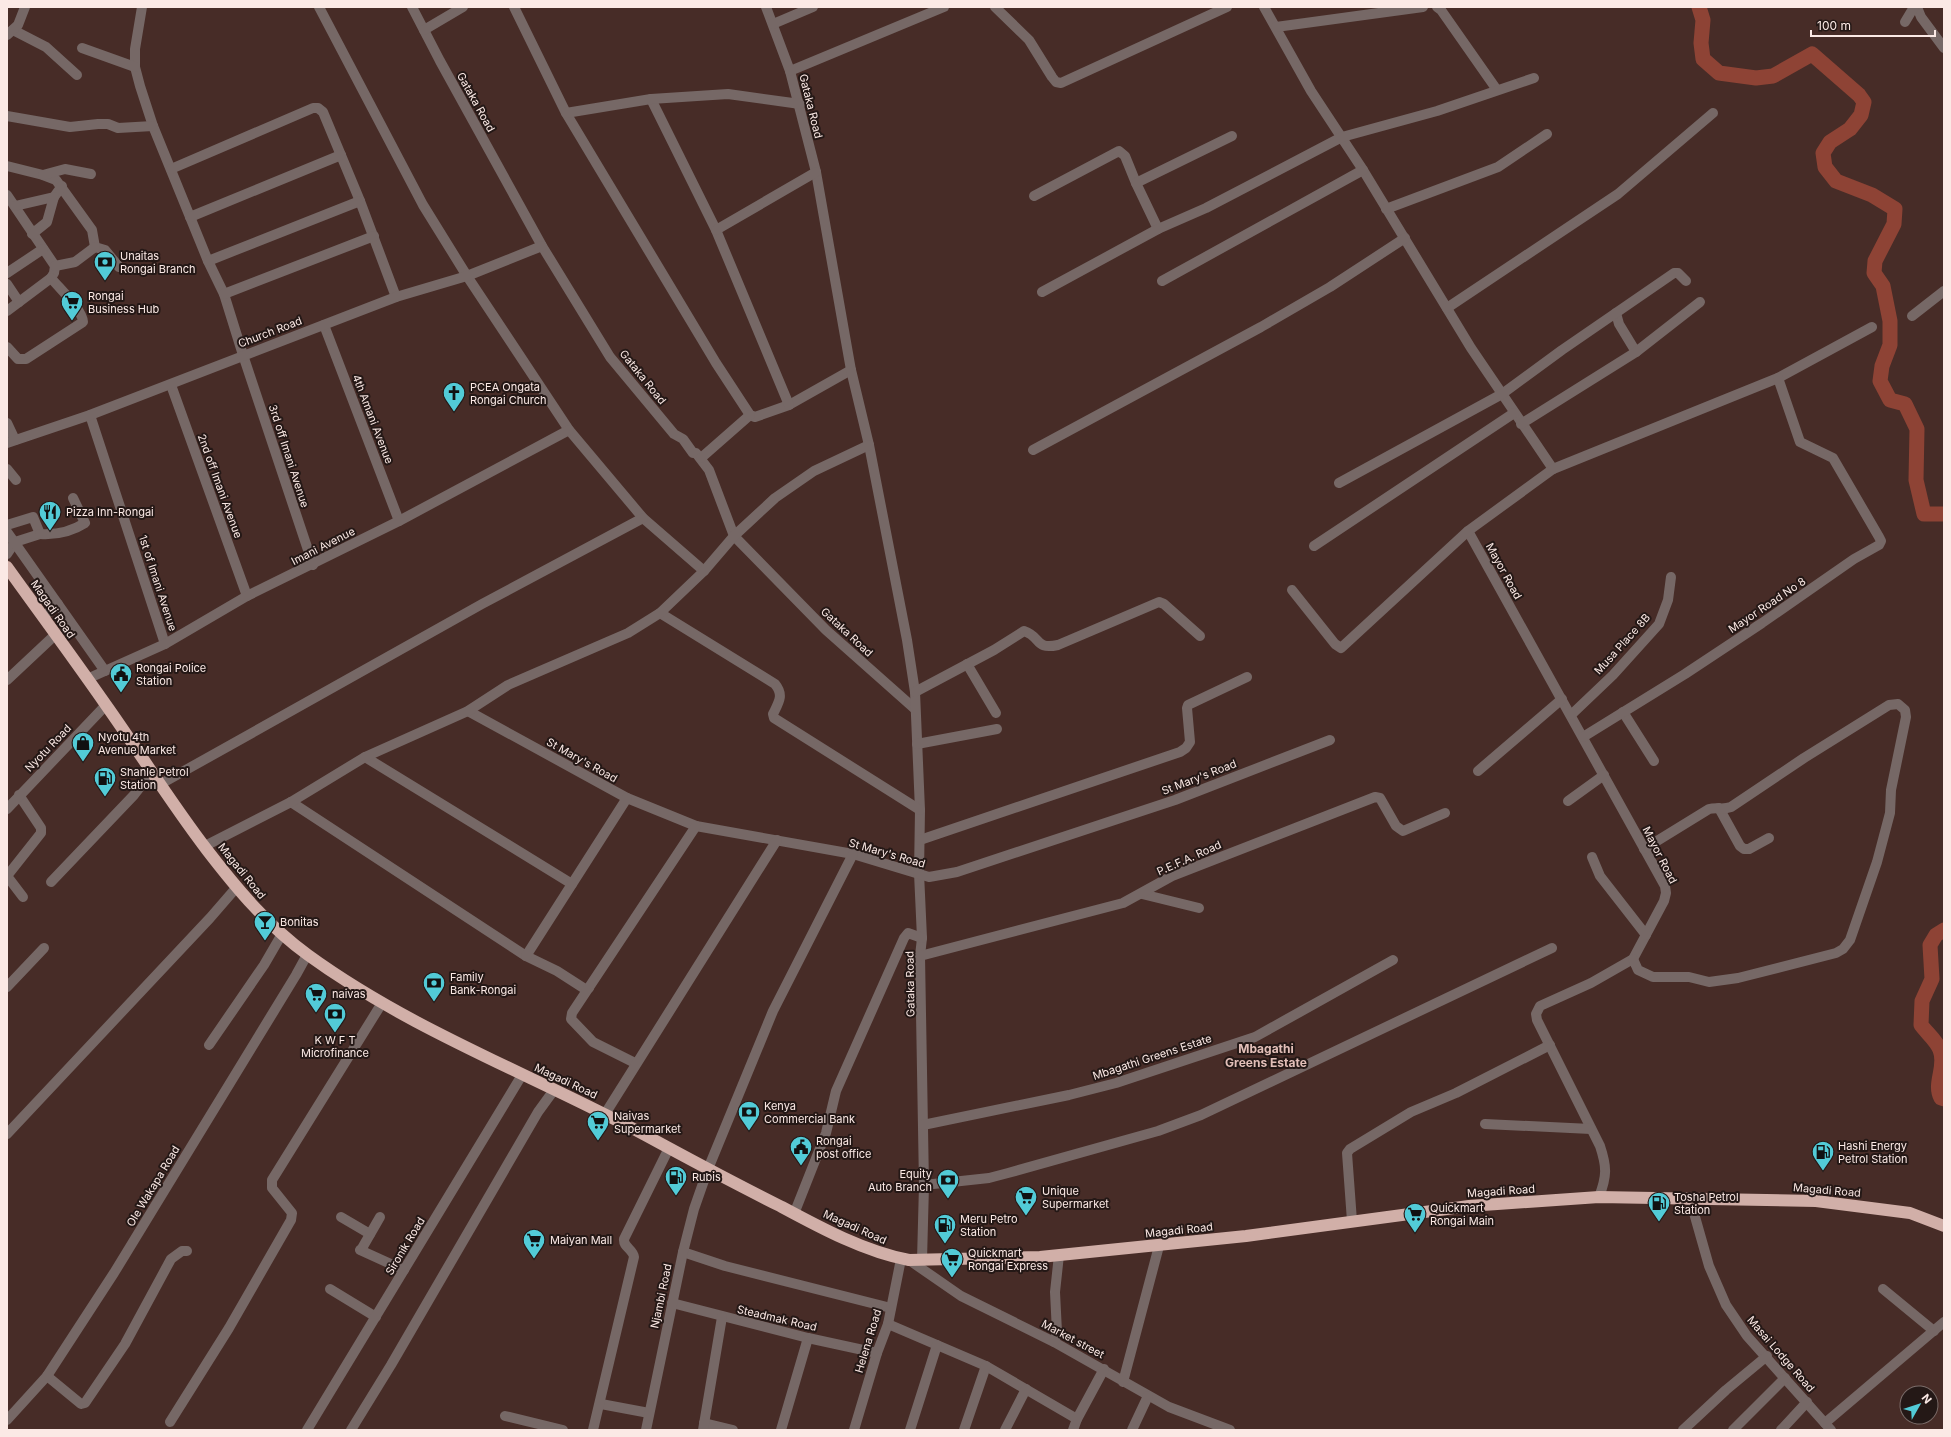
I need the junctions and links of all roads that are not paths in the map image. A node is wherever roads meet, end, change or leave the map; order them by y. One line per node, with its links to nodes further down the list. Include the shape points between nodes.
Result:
1 (25, 7): 20 (street, via 18,25)
2 (142, 7): 23 (street)
3 (319, 7): 65 (street, via 424,205)
4 (412, 7): 19 (street, Gataka Road)
5 (463, 7): 19 (street)
6 (514, 7): 30 (street)
7 (766, 7): 17 (street, Gataka Road)
8 (813, 7): 17 (street)
9 (944, 7): 24 (street)
10 (995, 7): 11 (street, via 1029,40 1056,82 1061,83)
11 (1227, 7)
12 (1264, 7): 18 (street)
13 (1423, 7): 18 (street)
14 (1437, 7): 27 (street)
15 (1915, 7): 16 (street); 22 (street)
16 (1904, 22)
17 (773, 24): 24 (street, Gataka Road)
18 (1276, 28): 36 (street, via 1310,91)
19 (424, 30): 58 (street, Gataka Road)
20 (10, 33): 25 (street, via 46,47)
21 (82, 48): 23 (street)
22 (1944, 48)
23 (135, 67): 33 (street, 3rd off Imani Avenue)
24 (790, 71): 29 (street, Gataka Road)
25 (77, 75)
26 (1534, 78): 27 (street)
27 (1497, 90): 36 (street, via 1437,111)
28 (651, 99): 29 (street, via 728,94); 30 (street); 54 (street)
29 (800, 104): 41 (street, Gataka Road)
30 (566, 113): 91 (street)
31 (1713, 113): 76 (street, via 1618,194)
32 (7, 116): 33 (street, via 70,127 98,124 118,128)
33 (153, 126): 39 (street, 3rd off Imani Avenue)
34 (1547, 134): 51 (street, via 1498,167)
35 (1232, 136): 44 (street)
36 (1342, 137): 40 (street); 53 (street, via 1206,208)
37 (341, 155): 39 (street, via 323,112 313,108); 49 (street); 52 (street)
38 (7, 166): 43 (street)
39 (171, 170): 52 (street, 3rd off Imani Avenue)
40 (1363, 170): 51 (street); 67 (street)
41 (816, 172): 54 (street); 85 (street, Gataka Road)
42 (91, 174): 43 (street, via 65,169)
43 (43, 175): 45 (street, via 56,180)
44 (1136, 183): 47 (street, via 1125,156 1118,151); 53 (street)
45 (62, 186): 48 (street); 59 (street, via 92,230)
46 (7, 195): 50 (street)
47 (1034, 196)
48 (54, 197): 50 (street); 55 (street, via 47,222)
49 (360, 201): 56 (street); 61 (street)
50 (15, 206): 55 (street)
51 (1386, 209): 57 (street)
52 (190, 217): 61 (street, 3rd off Imani Avenue)
53 (1158, 229): 71 (street)
54 (716, 230): 89 (street)
55 (32, 234): 60 (street)
56 (374, 236): 72 (street); 73 (street)
57 (1406, 238): 76 (street); 98 (street, via 1330,287 1261,327)
58 (542, 246): 65 (street, Church Road); 99 (street, Gataka Road, via 610,357 674,434 683,439 692,453)
59 (95, 247): 62 (street, via 75,262); 63 (street, via 105,250)
60 (43, 249): 62 (street); 64 (street)
61 (208, 260): 72 (street, 3rd off Imani Avenue)
62 (56, 266): 66 (street)
63 (118, 267)
64 (7, 273)
65 (467, 276): 73 (street, Church Road); 95 (street)
66 (50, 278): 74 (street); 82 (street, via 77,307 83,322 26,359 18,360)
67 (1162, 281)
68 (1686, 281): 78 (street, via 1679,273 1674,273)
69 (7, 284): 74 (street)
70 (1944, 291): 79 (street)
71 (1042, 292)
72 (224, 294): 84 (street, 3rd off Imani Avenue)
73 (396, 297): 80 (street, Church Road)
74 (19, 302): 77 (street)
75 (1700, 302): 83 (street)
76 (1446, 308): 88 (street)
77 (7, 311)
78 (1616, 313): 83 (street, via 1619,324); 88 (street)
79 (1912, 316)
80 (324, 324): 84 (street, Church Road); 106 (street, 4th Amani Avenue)
81 (1872, 327): 86 (street)
82 (7, 347)
83 (1636, 352): 94 (street)
84 (243, 355): 87 (street, Church Road); 115 (street, 3rd off Imani Avenue)
85 (851, 370): 89 (street); 97 (street, Gataka Road)
86 (1778, 378): 101 (street); 137 (street, Mayor Road No 8, via 1800,442 1833,458 1881,541 1879,545 1854,559 1762,623)
87 (171, 385): 92 (street, Church Road); 120 (street, 2nd off Imani Avenue)
88 (1502, 394): 90 (street); 103 (street)
89 (789, 405): 91 (street, via 755,417)
90 (1514, 412): 94 (street); 113 (street)
91 (750, 415): 99 (street)
92 (90, 416): 96 (street, Church Road); 126 (street, 1st of Imani Avenue)
93 (7, 423): 96 (street)
94 (1521, 424): 101 (street)
95 (569, 430): 105 (street); 106 (street, Imani Avenue)
96 (11, 442)
97 (869, 445): 111 (street, via 814,471 775,498); 132 (street, Gataka Road)
98 (1033, 450)
99 (701, 458): 111 (street, Gataka Road, via 709,470)
100 (7, 469): 102 (street)
101 (1553, 469): 109 (street)
102 (16, 480)
103 (1339, 483)
104 (73, 498): 110 (street, via 85,523 54,535)
105 (643, 518): 117 (street); 149 (street, via 482,604)
106 (398, 521): 115 (street, Imani Avenue)
107 (7, 525): 110 (street, via 34,517)
108 (7, 532): 112 (street)
109 (1468, 532): 119 (street, via 1341,648 1335,644); 133 (street, Mayor Road)
110 (40, 534): 112 (street)
111 (734, 536): 117 (street); 135 (street, Gataka Road, via 826,630)
112 (15, 542): 114 (street); 121 (street)
113 (1314, 546)
114 (7, 554)
115 (313, 565): 120 (street, Imani Avenue)
116 (7, 567): 123 (highway, Magadi Road)
117 (704, 571): 122 (street)
118 (1671, 577): 139 (street, Musa Place 8B, via 1668,600 1659,624 1613,675)
119 (1292, 590)
120 (248, 596): 126 (street, Imani Avenue)
121 (58, 604): 123 (street); 128 (street)
122 (660, 613): 136 (street, via 628,633 508,685); 156 (street, via 775,684 780,690 781,700 773,714 774,718)
123 (42, 617): 124 (highway, Magadi Road)
124 (55, 635): 130 (highway, Magadi Road); 131 (street)
125 (1200, 636): 127 (street, via 1159,602 1058,645 1047,647 1024,631)
126 (165, 644): 128 (street, Imani Avenue)
127 (968, 664): 132 (street); 138 (street)
128 (105, 671): 130 (street, Imani Avenue)
129 (1247, 677): 161 (street, via 1188,705 1190,742 1180,752)
130 (87, 679): 134 (highway, Magadi Road)
131 (7, 680)
132 (915, 692): 135 (street, Gataka Road)
133 (1562, 699): 139 (street, Mayor Road); 146 (street)
134 (106, 705): 147 (highway, Magadi Road); 150 (street, Nyotu Road)
135 (915, 709): 143 (street, Gataka Road)
136 (468, 711): 144 (street); 151 (street, St Mary's Road)
137 (1623, 712): 141 (street, Mayor Road No 8); 145 (street)
138 (996, 713)
139 (1571, 715): 141 (street, Mayor Road)
140 (997, 729): 143 (street)
141 (1583, 737): 148 (street, Mayor Road)
142 (1330, 740): 166 (street, St Mary's Road, via 1175,800 957,872 929,878)
143 (917, 744): 156 (street, Gataka Road)
144 (365, 757): 153 (street); 168 (street)
145 (1654, 761)
146 (1478, 771)
147 (151, 773): 149 (highway, Magadi Road); 167 (street, via 134,795)
148 (1604, 775): 152 (street); 163 (street, Mayor Road)
149 (159, 785): 162 (highway, Magadi Road)
150 (19, 795): 155 (street, Nyotu Road); 171 (street, via 41,828 41,833 7,876)
151 (627, 798): 158 (street, St Mary's Road); 168 (street)
152 (1568, 801)
153 (291, 802): 162 (street); 179 (street)
154 (1719, 808): 159 (street, via 1744,849 1749,849); 163 (street, via 1708,809); 181 (street, via 1724,810 1731,807 1889,705 1898,704 1905,710 1906,717 1891,790 1890,813 1850,940 1843,949 1746,976 1709,982 1689,977 1653,978 1638,970)
155 (7, 809)
156 (920, 810): 161 (street, Gataka Road)
157 (1445, 813): 170 (street, P.E.F.A. Road, via 1403,831 1396,826 1380,798 1375,797 1172,876)
158 (696, 826): 160 (street, St Mary's Road); 184 (street)
159 (1769, 838)
160 (777, 840): 164 (street, St Mary's Road); 188 (street)
161 (920, 840): 166 (street, Gataka Road)
162 (205, 846): 169 (highway, Magadi Road)
163 (1644, 849): 174 (street, Mayor Road, via 1665,886 1666,893)
164 (853, 854): 166 (street, St Mary's Road); 197 (street, Njambi Road, via 773,1011)
165 (1592, 857): 174 (street, via 1600,876)
166 (919, 873): 175 (street, Gataka Road)
167 (51, 882)
168 (572, 884): 179 (street)
169 (236, 888): 173 (highway, Magadi Road); 195 (street)
170 (1142, 894): 172 (street); 180 (street, P.E.F.A. Road, via 1123,903)
171 (22, 897)
172 (1199, 908)
173 (282, 934): 178 (highway, Magadi Road); 186 (street)
174 (1646, 935): 181 (street, Mayor Road)
175 (922, 938): 180 (street, Gataka Road); 201 (street, via 908,934 904,938 836,1091 826,1133)
176 (44, 948): 183 (street)
177 (1552, 948): 198 (street, via 1201,1115 1158,1131 1008,1174)
178 (307, 954): 185 (highway, Magadi Road); 229 (street, Ole Wakapa Road, via 114,1274)
179 (526, 956): 184 (street, via 557,971 585,989)
180 (920, 956): 193 (street, Gataka Road)
181 (1633, 959): 187 (street, via 1591,983 1540,1006 1536,1014 1537,1020)
182 (1393, 960): 193 (street, Mbagathi Greens Estate, via 1255,1037 1116,1083)
183 (7, 987)
184 (589, 988): 188 (street, via 572,1013 571,1020 593,1042)
185 (382, 1003): 189 (highway, Magadi Road); 240 (street, via 272,1180 272,1188 292,1213 292,1220)
186 (209, 1045)
187 (1550, 1045): 194 (street); 204 (street, via 1411,1112 1350,1148 1347,1153)
188 (635, 1063): 191 (street)
189 (522, 1074): 190 (highway, Magadi Road); 212 (street, Sironik Road)
190 (554, 1090): 191 (highway, Magadi Road); 244 (street, via 538,1112)
191 (605, 1114): 196 (highway, Magadi Road)
192 (1485, 1124): 194 (street)
193 (923, 1125): 198 (street, Gataka Road)
194 (1591, 1129): 199 (street, via 1606,1164 1606,1180)
195 (7, 1134)
196 (669, 1148): 197 (highway, Magadi Road); 235 (street, via 624,1239 624,1244 632,1251 634,1257)
197 (708, 1169): 201 (highway, Magadi Road); 209 (street, Njambi Road)
198 (924, 1185): 211 (street, Gataka Road)
199 (1599, 1197): 200 (highway, Magadi Road); 204 (highway, Magadi Road, via 1469,1206)
200 (1690, 1199): 205 (highway, Magadi Road, via 1816,1200 1910,1213); 226 (street, Masai Lodge Road, via 1709,1266 1726,1305 1747,1336)
201 (794, 1214): 211 (highway, Magadi Road, via 868,1248 889,1256)
202 (380, 1217): 206 (street)
203 (341, 1218): 206 (street)
204 (1352, 1220): 207 (highway, Magadi Road)
205 (1944, 1226)
206 (370, 1234): 212 (street, via 360,1250)
207 (1159, 1246): 210 (highway, Magadi Road); 231 (street)
208 (187, 1251): 229 (street, via 182,1251 171,1259 125,1344 85,1403 81,1404)
209 (683, 1252): 215 (street, Njambi Road); 216 (street, via 725,1266)
210 (1059, 1255): 211 (highway, Magadi Road); 223 (street, via 1055,1292 1057,1332)
211 (911, 1259): 216 (street, Helena Road); 223 (street, Market street, via 961,1296)
212 (404, 1270): 217 (street, Sironik Road)
213 (330, 1289): 217 (street)
214 (1883, 1289): 221 (street)
215 (672, 1303): 218 (street, Steadmak Road); 236 (street, Njambi Road)
216 (891, 1308): 220 (street, Helena Road)
217 (376, 1317): 243 (street, Sironik Road)
218 (722, 1317): 222 (street, Steadmak Road); 241 (street)
219 (1944, 1322): 221 (street)
220 (888, 1324): 224 (street); 225 (street, Helena Road)
221 (1934, 1331): 242 (street)
222 (808, 1338): 225 (street, Steadmak Road); 249 (street)
223 (1054, 1342): 228 (street, Market street)
224 (937, 1346): 227 (street); 251 (street)
225 (877, 1353): 250 (street, Helena Road)
226 (1767, 1356): 230 (street, Masai Lodge Road); 257 (street)
227 (986, 1366): 232 (street); 252 (street)
228 (1104, 1369): 231 (street, Market street); 238 (street)
229 (47, 1376): 239 (street, Ole Wakapa Road)
230 (1785, 1378): 234 (street, Masai Lodge Road); 258 (street)
231 (1123, 1382): 233 (street, Market street)
232 (1026, 1389): 238 (street); 253 (street)
233 (1148, 1396): 255 (street); 256 (street, Market street, via 1176,1410)
234 (1807, 1402): 242 (street, Masai Lodge Road); 259 (street)
235 (600, 1404): 236 (street); 246 (street)
236 (649, 1414): 247 (street, Njambi Road)
237 (505, 1416): 245 (street)
238 (1077, 1419): 254 (street)
239 (7, 1420)
240 (170, 1422)
241 (703, 1427): 248 (street)
242 (1828, 1427)
243 (308, 1430)
244 (351, 1430)
245 (563, 1430)
246 (593, 1430)
247 (646, 1430)
248 (733, 1430)
249 (781, 1430)
250 (854, 1430)
251 (910, 1430)
252 (964, 1430)
253 (1005, 1430)
254 (1073, 1430)
255 (1132, 1430)
256 (1230, 1430)
257 (1683, 1430)
258 (1733, 1430)
259 (1781, 1430)

